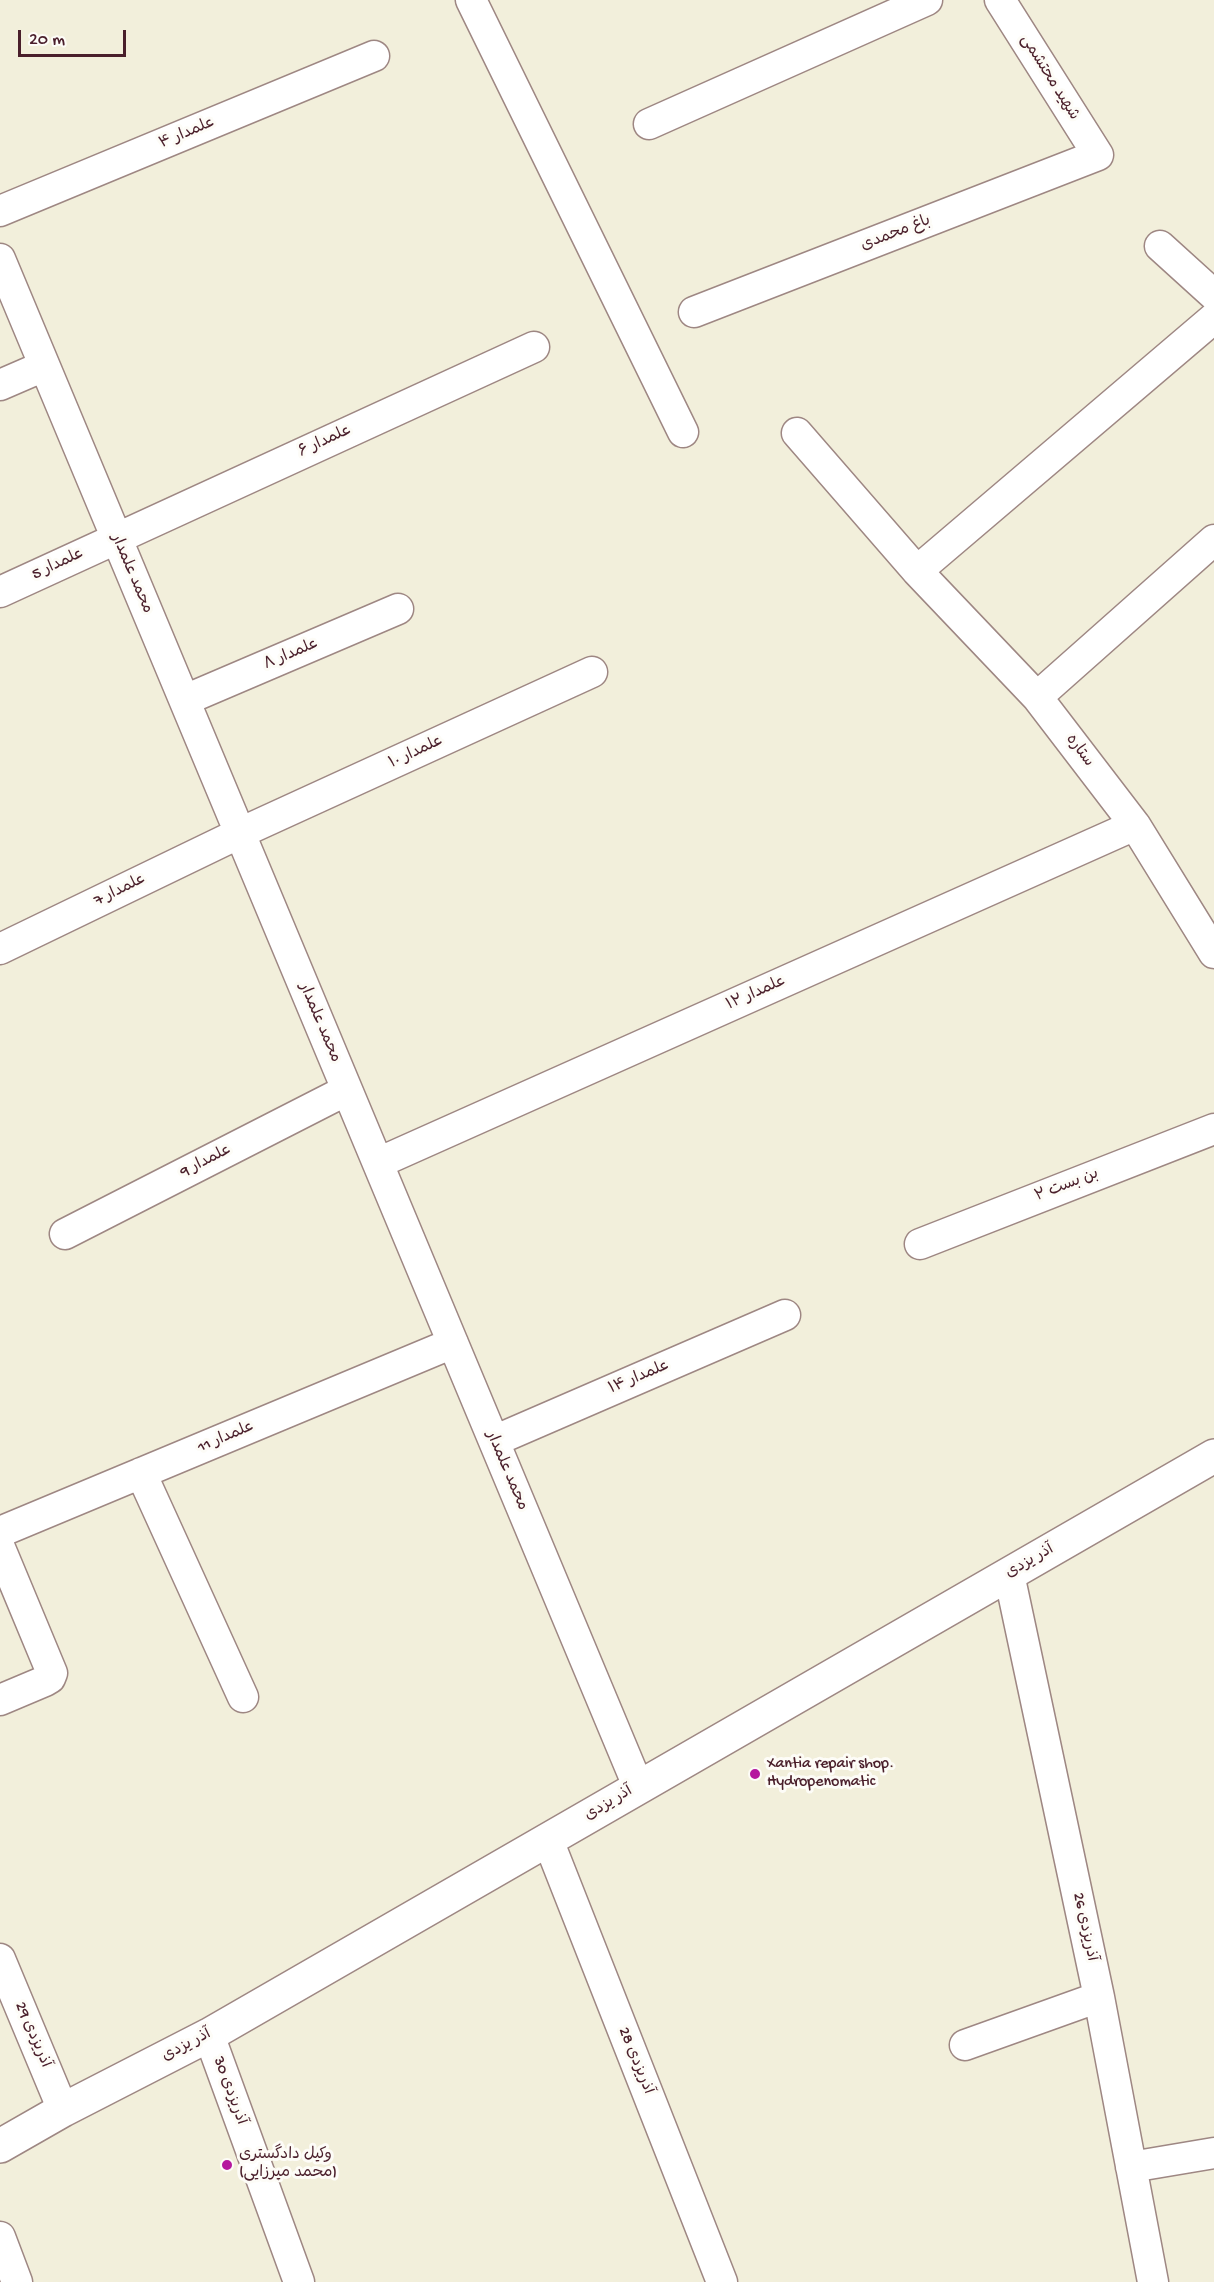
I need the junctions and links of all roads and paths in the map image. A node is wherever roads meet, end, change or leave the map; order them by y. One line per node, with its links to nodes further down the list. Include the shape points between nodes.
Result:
1 (471, 0): 16 (street)
2 (927, 0): 5 (street)
3 (1000, 0): 6 (street, شهید محتشمی)
4 (375, 56): 7 (street, علمدار ۴)
5 (649, 124)
6 (1098, 155): 11 (street, باغ محمدی)
7 (0, 212)
8 (1160, 246): 10 (street)
9 (0, 259): 14 (street, محمد علمدار)
10 (1214, 294)
11 (694, 312)
12 (1214, 318): 20 (street)
13 (534, 347): 18 (street, علمدار ۶)
14 (44, 366): 15 (street); 18 (street, محمد علمدار)
15 (0, 385)
16 (683, 432)
17 (797, 433): 20 (street, ستاره)
18 (116, 537): 21 (street, علمدار 5); 25 (street, محمد علمدار)
19 (1214, 540): 24 (street)
20 (917, 571): 24 (street, ستاره)
21 (0, 592)
22 (398, 609): 25 (street, علمدار ۸)
23 (592, 672): 27 (street, علمدار ۱۰)
24 (1037, 697): 26 (street, ستاره)
25 (185, 700): 27 (street, محمد علمدار)
26 (1135, 825): 29 (street, ستاره); 32 (street, علمدار ۱۲)
27 (240, 833): 28 (street, علمدار 7); 30 (street, محمد علمدار)
28 (0, 949)
29 (1214, 952)
30 (347, 1090): 32 (street, محمد علمدار); 33 (street, علمدار 9)
31 (1214, 1129): 34 (street, بن بست ۲)
32 (378, 1163): 36 (street, محمد علمدار)
33 (64, 1234)
34 (920, 1244)
35 (785, 1315): 37 (street, علمدار ۱۴)
36 (453, 1343): 37 (street, محمد علمدار); 39 (street, علمدار 11)
37 (494, 1441): 45 (street, محمد علمدار)
38 (1214, 1456): 42 (street, آذر یزدی)
39 (141, 1473): 40 (street, علمدار 11); 43 (street)
40 (0, 1532)
41 (0, 1548): 44 (street, via 52,1673 51,1678)
42 (1009, 1574): 45 (street, آذر یزدی); 48 (street, آذریزدی 26)
43 (243, 1697)
44 (0, 1700)
45 (638, 1786): 46 (street, آذر یزدی)
46 (548, 1840): 49 (street, آذر یزدی); 58 (street, آذریزدی 28)
47 (0, 1959): 51 (street, آذریزدی 29)
48 (1099, 1997): 50 (street); 54 (street, آذریزدی 26)
49 (208, 2035): 51 (street, آذر یزدی); 57 (street, آذریزدی 30)
50 (965, 2045)
51 (63, 2110): 52 (street, آذر یزدی)
52 (0, 2146)
53 (1214, 2152): 54 (street)
54 (1131, 2167): 59 (street, آذریزدی 26)
55 (0, 2237): 56 (street)
56 (17, 2282)
57 (299, 2282)
58 (722, 2282)
59 (1153, 2282)

